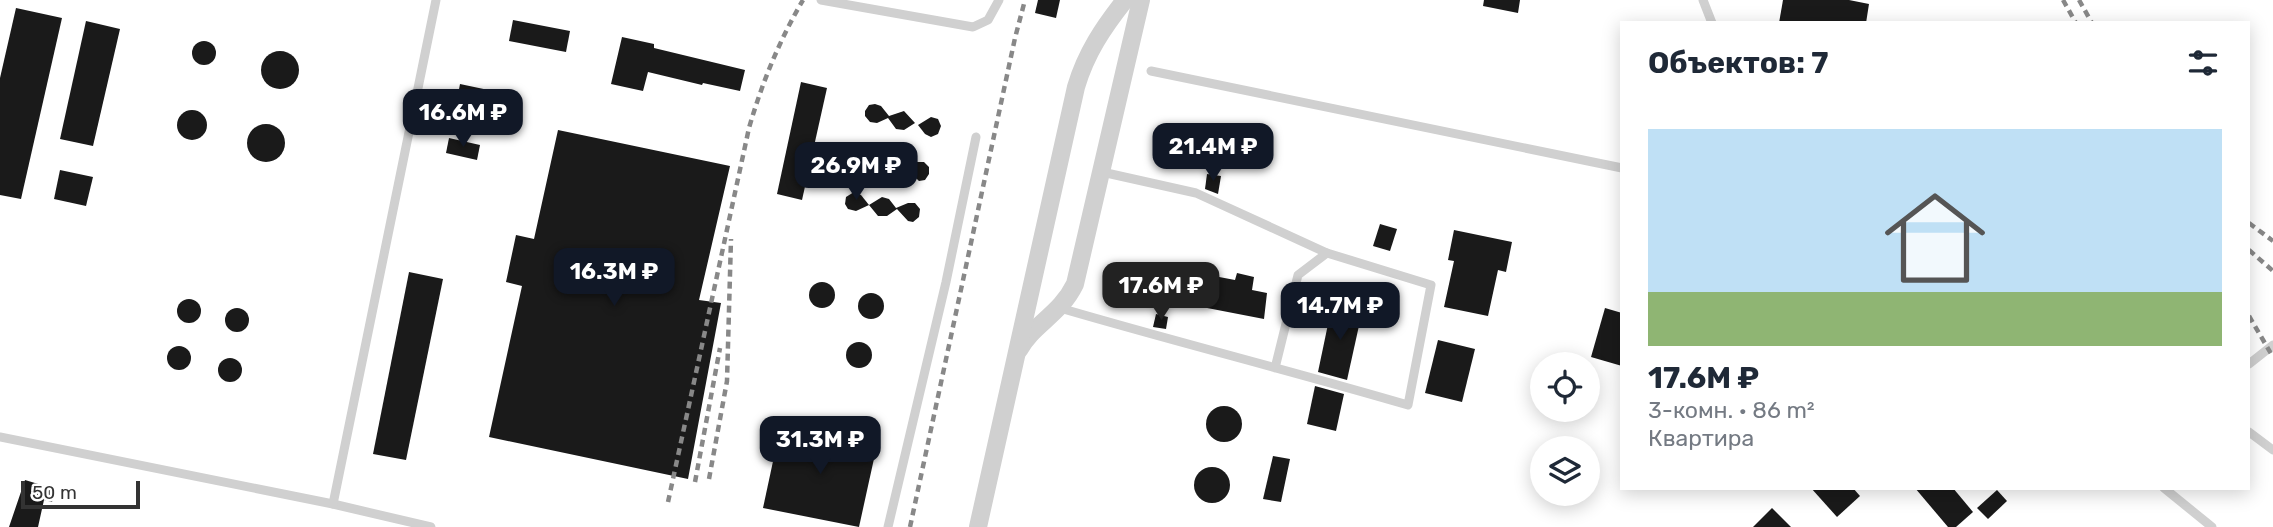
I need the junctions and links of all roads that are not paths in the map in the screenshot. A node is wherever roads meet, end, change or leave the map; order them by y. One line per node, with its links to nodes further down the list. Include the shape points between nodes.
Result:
1 (436, 0): 22 (lane)
2 (821, 0): 3 (lane, via 973,27 988,20)
3 (999, 0)
4 (1125, 0): 15 (street, via 1083,62)
5 (1141, 0): 11 (street)
6 (1703, 0): 7 (lane)
7 (1711, 21)
8 (1151, 71): 10 (lane)
9 (976, 136): 24 (lane)
10 (1620, 168)
11 (1102, 172): 12 (lane, via 1196,193); 13 (street, via 1079,271)
12 (1327, 253): 17 (lane, via 1298,275); 17 (lane, via 1431,285 1408,405)
13 (1060, 308): 15 (street, via 1029,336); 17 (lane)
14 (2273, 345): 16 (lane)
15 (1016, 356): 25 (street)
16 (2250, 363)
17 (1275, 368)
18 (2250, 433): 20 (lane)
19 (0, 437): 22 (lane)
20 (2273, 450)
21 (2166, 490): 26 (lane)
22 (333, 504): 23 (lane)
23 (430, 527)
24 (888, 527)
25 (978, 527)
26 (2212, 527)

